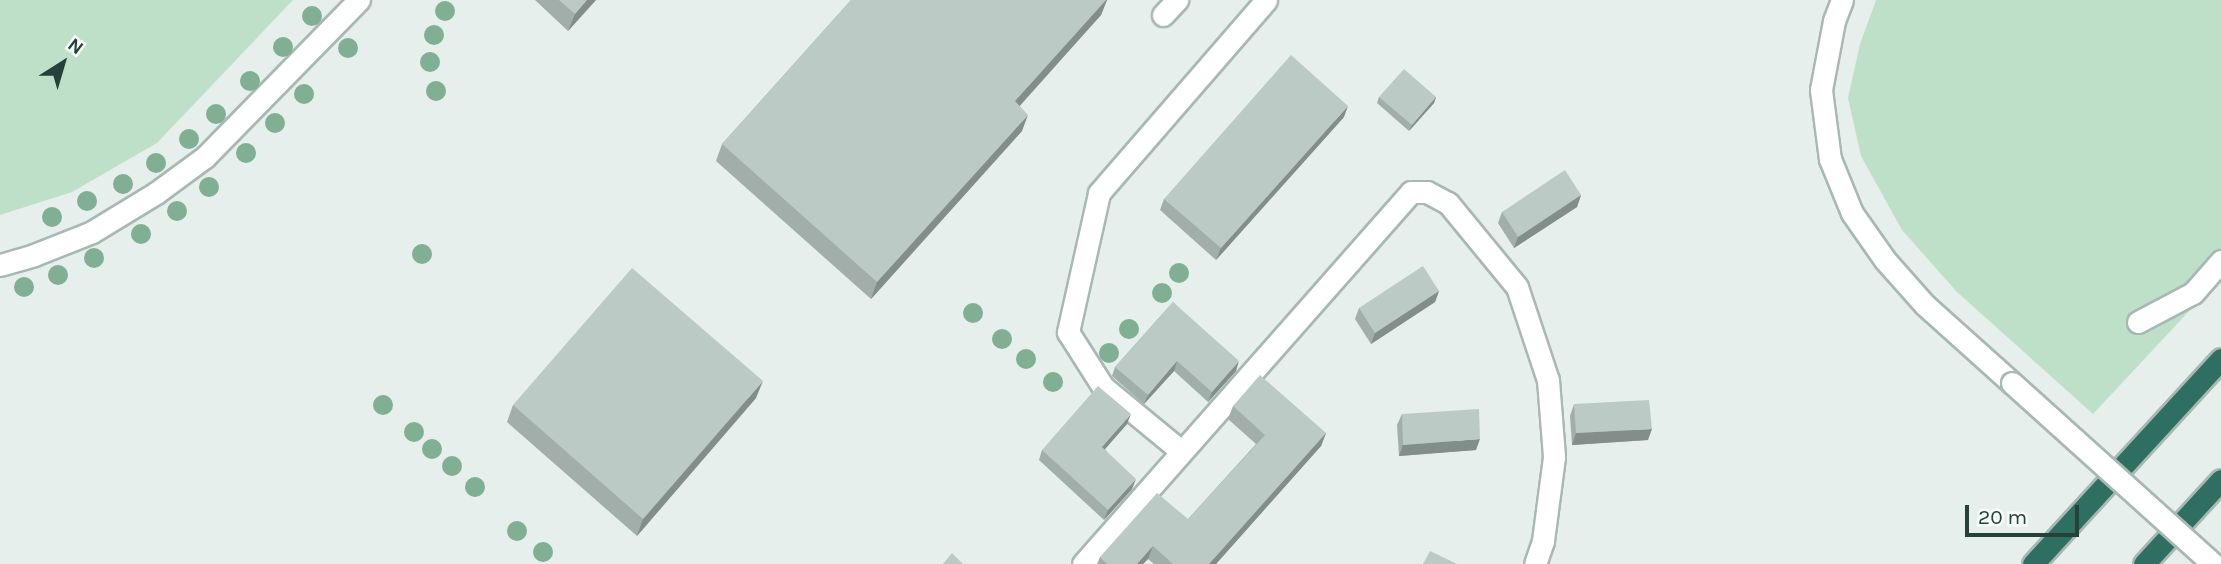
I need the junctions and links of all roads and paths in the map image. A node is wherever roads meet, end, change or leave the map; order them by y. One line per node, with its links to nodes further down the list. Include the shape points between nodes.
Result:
1 (359, 0): 5 (street, via 205,157 92,232)
2 (1266, 0): 8 (street, via 1098,193 1068,332 1103,387)
3 (1842, 0): 14 (street, bridge, via 1821,90 1830,159 1853,213 1885,260 1925,305)
4 (2221, 261): 6 (street, via 2193,293)
5 (0, 265)
6 (2138, 322)
7 (2221, 359): 12 (highway)
8 (1181, 452): 10 (street); 11 (street, via 1411,192 1427,192 1448,203 1517,287 1548,380 1554,457 1543,541)
9 (2221, 480): 13 (highway)
10 (1083, 564)
11 (1535, 564)
12 (2033, 564)
13 (2144, 564)
14 (2213, 564)

